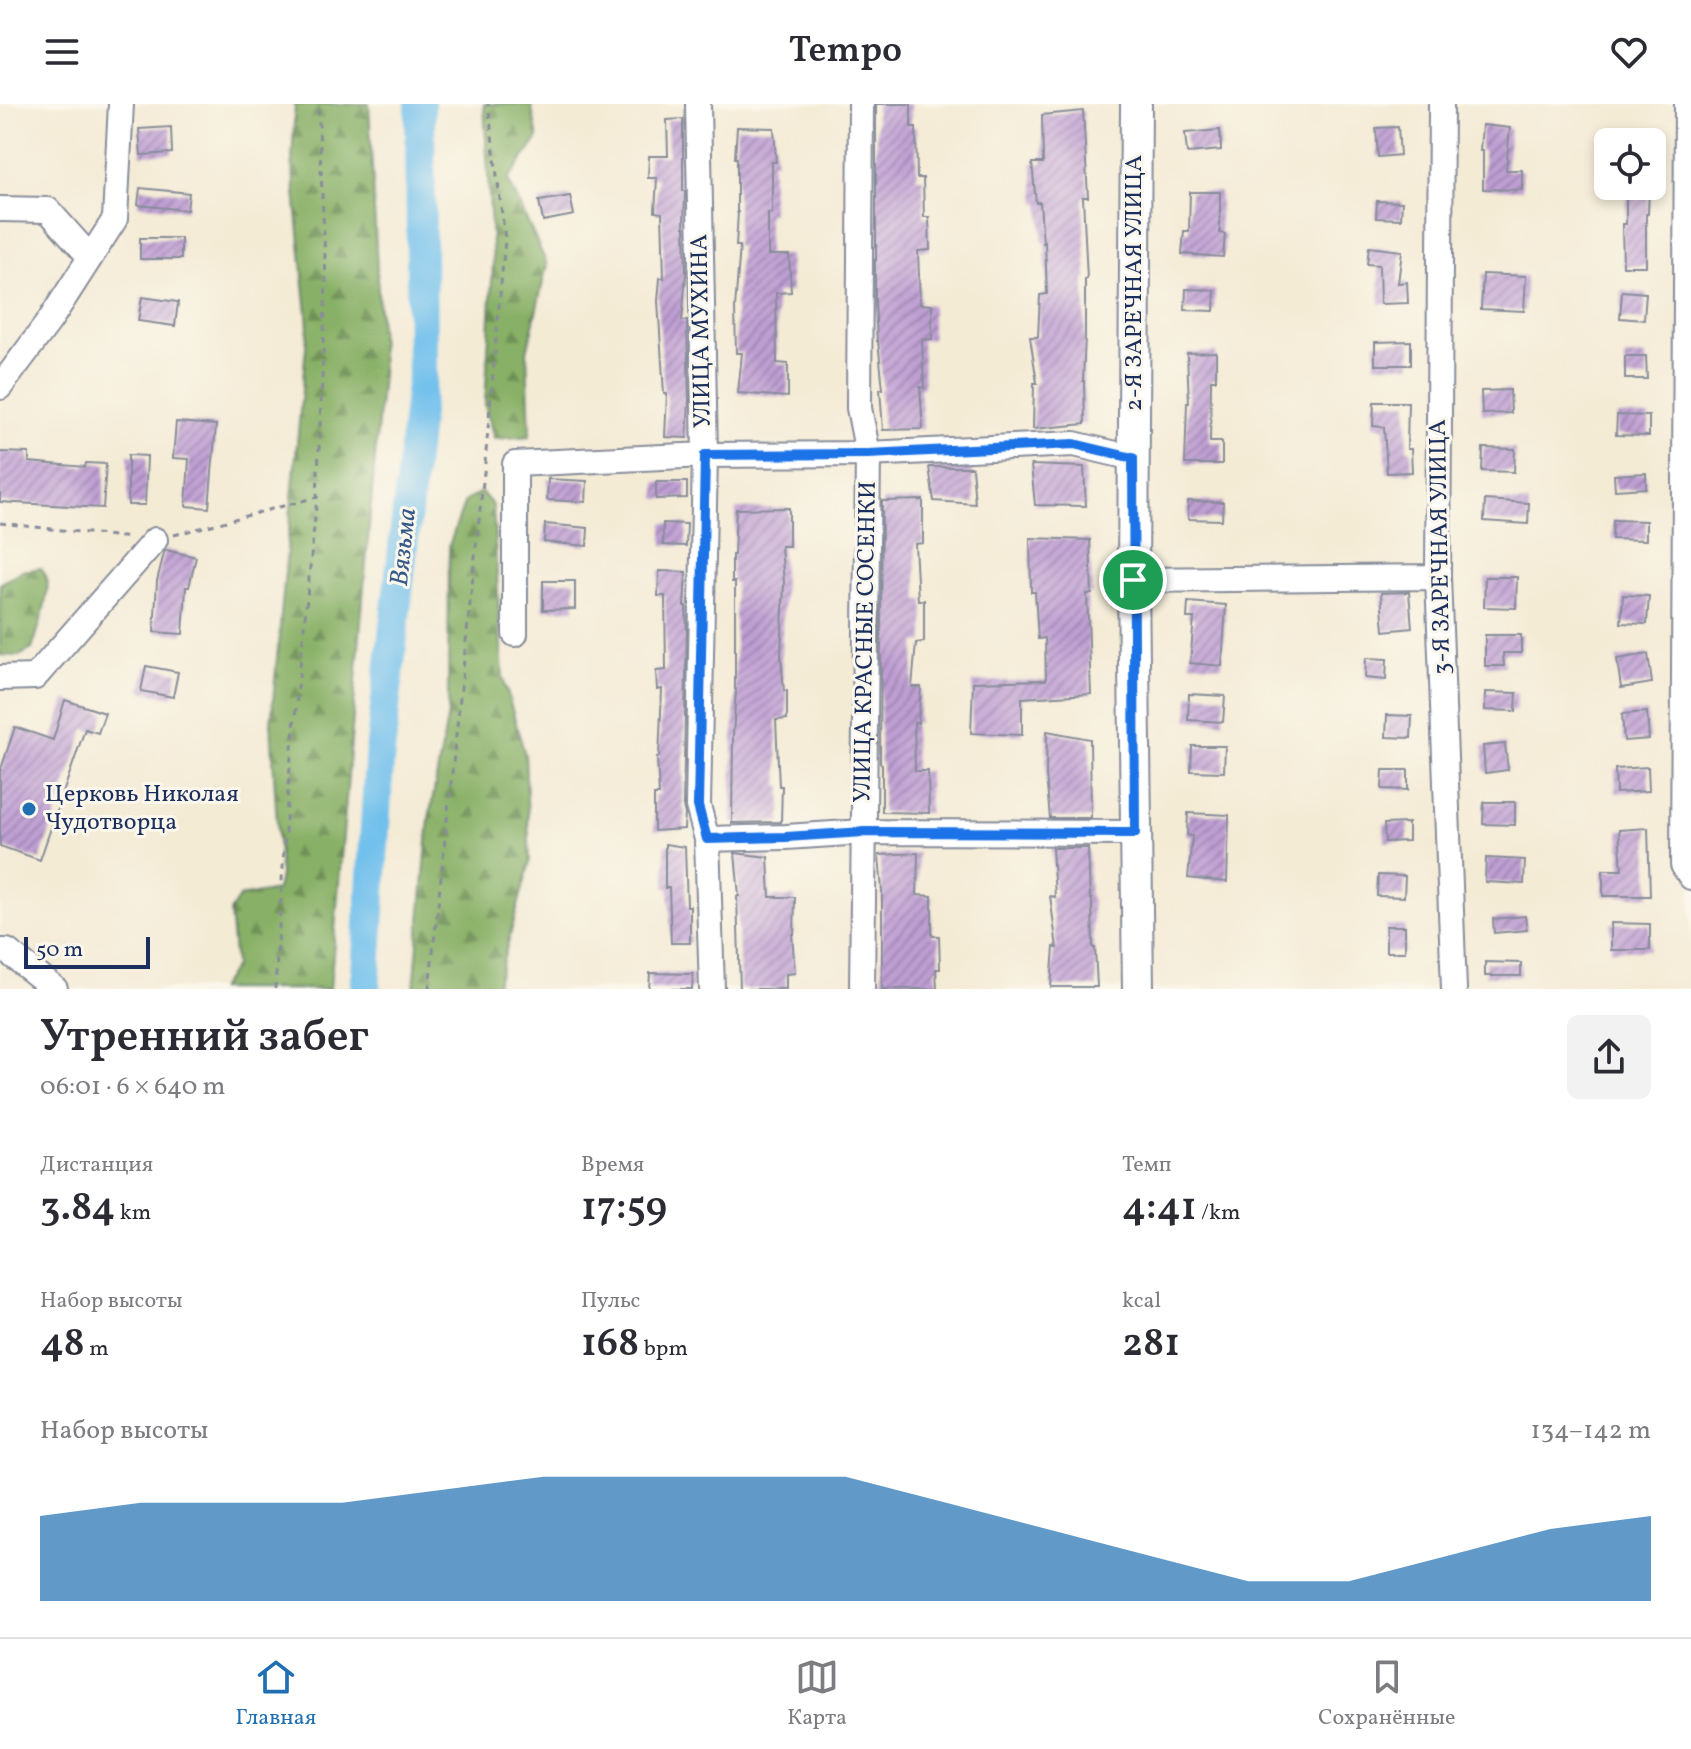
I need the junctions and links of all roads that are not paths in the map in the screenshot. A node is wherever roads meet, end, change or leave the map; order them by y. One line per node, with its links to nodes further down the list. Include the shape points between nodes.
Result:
1 (121, 104): 8 (street, via 115,219)
2 (698, 104): 11 (street, УЛИЦА МУХИНА)
3 (861, 104): 10 (street, УЛИЦА КРАСНЫЕ СОСЕНКИ, via 859,408)
4 (1136, 104): 12 (main road, 2-Я ЗАРЕЧНАЯ УЛИЦА)
5 (1441, 104): 14 (street, 3-Я ЗАРЕЧНАЯ УЛИЦА)
6 (1687, 104): 21 (street)
7 (0, 209): 8 (street, via 48,210)
8 (90, 257): 9 (street)
9 (0, 387)
10 (868, 454): 11 (street); 12 (street, via 1074,444); 18 (street, УЛИЦА КРАСНЫЕ СОСЕНКИ)
11 (705, 455): 16 (street, via 515,464); 20 (street, УЛИЦА МУХИНА, via 698,806)
12 (1133, 458): 15 (main road, 2-Я ЗАРЕЧНАЯ УЛИЦА)
13 (155, 540): 17 (street, via 35,677)
14 (1438, 577): 15 (street); 27 (street, 3-Я ЗАРЕЧНАЯ УЛИЦА)
15 (1133, 580): 19 (main road, 2-Я ЗАРЕЧНАЯ УЛИЦА)
16 (515, 634)
17 (0, 678)
18 (864, 832): 19 (street); 20 (street); 25 (street, УЛИЦА КРАСНЫЕ СОСЕНКИ)
19 (1135, 833): 26 (main road, 2-Я ЗАРЕЧНАЯ УЛИЦА)
20 (707, 839): 24 (street, УЛИЦА МУХИНА)
21 (1688, 866)
22 (0, 951): 23 (street)
23 (55, 989)
24 (712, 989)
25 (862, 989)
26 (1138, 989)
27 (1454, 989)

